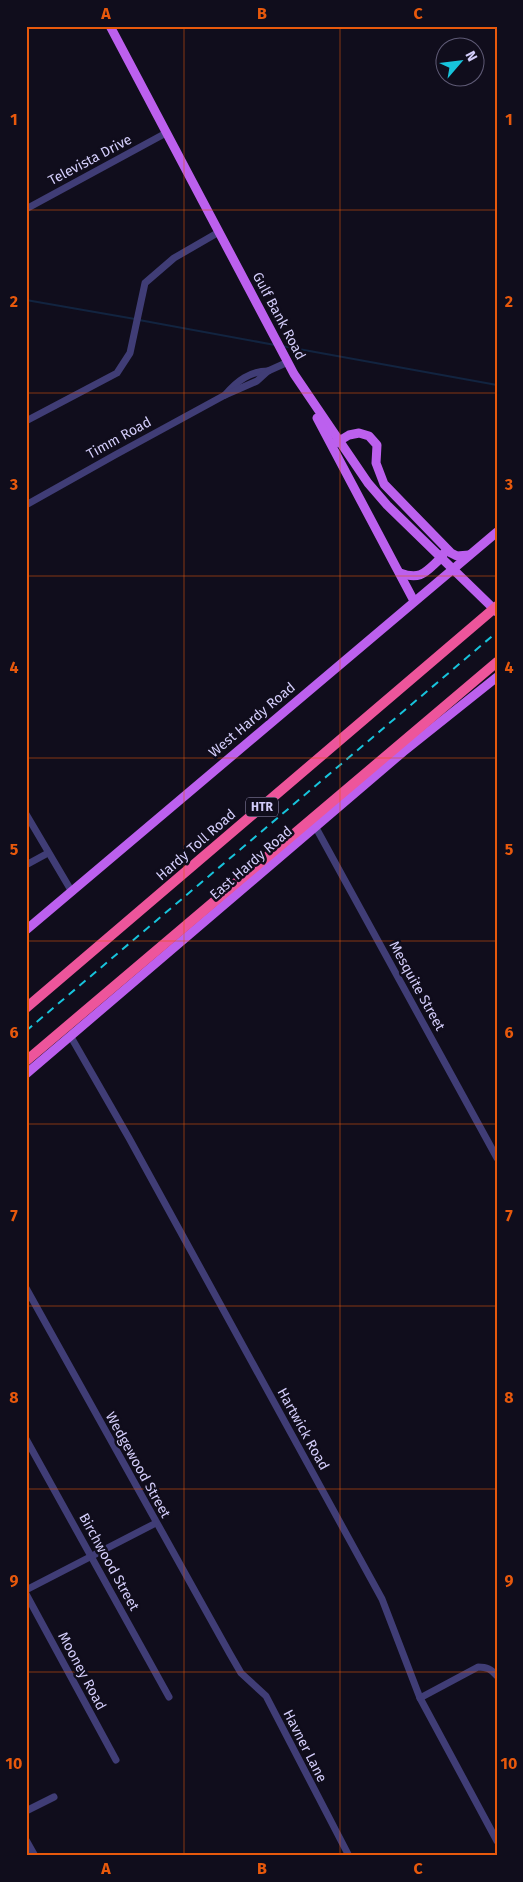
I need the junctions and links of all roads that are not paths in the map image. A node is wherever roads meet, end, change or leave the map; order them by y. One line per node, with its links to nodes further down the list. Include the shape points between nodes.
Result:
1 (110, 26): 2 (main road, Gulf Bank Road)
2 (166, 134): 3 (street, Televista Drive); 4 (main road, Gulf Bank Road)
3 (26, 209)
4 (219, 232): 5 (main road, Gulf Bank Road); 6 (street, via 174,258 145,283 130,353 117,373)
5 (286, 359): 7 (main road, Gulf Bank Road); 8 (street, Timm Road, via 268,371 242,379 225,395)
6 (26, 421)
7 (335, 443): 10 (main road, via 349,435 369,436 377,445 376,464 384,484); 12 (main road); 15 (main road, via 409,526)
8 (26, 505)
9 (497, 532): 11 (main road, West Hardy Road)
10 (442, 544): 11 (main road, via 457,556); 12 (main road, via 442,557 423,575 411,577)
11 (470, 555): 13 (main road, West Hardy Road)
12 (400, 573): 13 (main road)
13 (414, 601): 22 (main road, West Hardy Road)
14 (497, 606): 24 (highway, Hardy Toll Road / HTR)
15 (497, 612)
16 (497, 662): 26 (highway)
17 (497, 678): 19 (main road, East Hardy Road)
18 (26, 814): 20 (street)
19 (315, 826): 25 (main road, East Hardy Road); 28 (street, Mesquite Street)
20 (48, 853): 21 (street); 22 (street)
21 (26, 865)
22 (72, 892): 23 (main road, West Hardy Road)
23 (26, 930)
24 (26, 1008)
25 (71, 1037): 27 (main road, East Hardy Road); 37 (street, Hartwick Road, via 382,1599)
26 (26, 1061)
27 (26, 1074)
28 (497, 1158)
29 (26, 1288): 31 (street, Wedgewood Street)
30 (26, 1439): 32 (street, Birchwood Street)
31 (156, 1523): 32 (street); 34 (street, Wedgewood Street)
32 (91, 1556): 33 (street); 36 (street, Birchwood Street)
33 (26, 1592): 38 (street, Mooney Road)
34 (230, 1654): 44 (street, Havner Lane, via 241,1673 266,1696)
35 (497, 1676): 37 (street, via 492,1670 478,1667)
36 (169, 1697)
37 (420, 1698): 42 (street, Hartwick Road)
38 (116, 1760)
39 (54, 1797): 40 (street)
40 (26, 1811)
41 (26, 1840): 43 (street)
42 (497, 1841)
43 (35, 1856)
44 (349, 1856)

